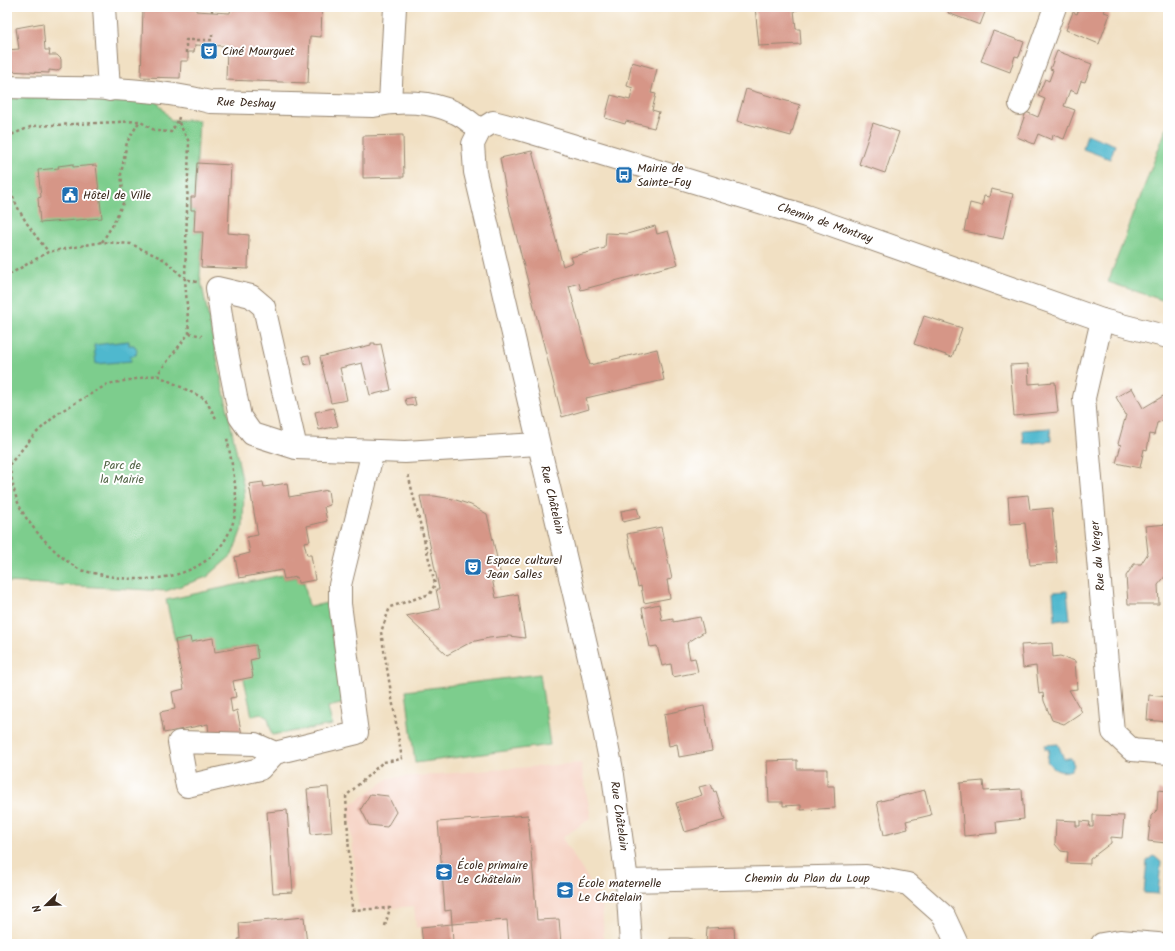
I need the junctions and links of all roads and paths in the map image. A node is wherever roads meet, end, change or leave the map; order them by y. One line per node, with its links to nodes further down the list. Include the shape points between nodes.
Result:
1 (104, 7): 9 (street)
2 (212, 7): 5 (path)
3 (394, 7): 11 (street)
4 (1055, 7): 12 (street)
5 (212, 12)
6 (212, 33): 7 (path, via 212,40 186,40)
7 (186, 53)
8 (7, 87): 9 (street, Rue Deshay)
9 (109, 90): 10 (street, Rue Deshay, via 152,91)
10 (185, 96): 11 (street, Rue Deshay, via 210,102 373,106); 14 (path)
11 (390, 102): 15 (street, Rue Deshay, via 432,105 457,114)
12 (1020, 104)
13 (139, 121): 14 (path, via 156,131 171,132); 16 (path, via 33,126 13,134); 18 (path, via 127,142 121,174 124,200)
14 (178, 121): 20 (path, via 189,142)
15 (480, 130): 22 (street, Chemin de Montray, via 493,122 516,128 806,216); 27 (street, Rue Châtelain, via 473,144 475,172)
16 (7, 146)
17 (7, 173): 19 (path, via 8,182 22,215)
18 (102, 242): 19 (path); 20 (path, via 131,244 165,260)
19 (48, 252): 21 (path, via 10,274)
20 (185, 279): 24 (path, via 189,333)
21 (7, 280)
22 (1102, 320): 23 (street, Chemin de Montray); 34 (street, Rue du Verger, via 1084,398 1113,732 1132,750)
23 (1168, 337)
24 (157, 375): 25 (path, via 204,399); 32 (path, via 108,384 58,413 34,434)
25 (219, 424)
26 (226, 437): 32 (path, via 235,483 234,519 223,544 202,564 178,575 148,579 114,577 78,569 47,544 20,509)
27 (538, 444): 31 (street); 35 (street, Rue Châtelain, via 594,675 613,775)
28 (7, 448): 32 (path)
29 (296, 448): 29 (street, via 264,307 251,296 217,288 240,417 252,434); 30 (street)
30 (373, 451): 31 (street); 33 (street, via 340,585 340,604 357,733)
31 (405, 452): 36 (path, via 409,480 435,584 430,594 390,607 381,632 402,759 383,762 346,796 352,910 390,908)
32 (9, 465)
33 (274, 753)
34 (1168, 753)
35 (627, 880): 37 (street, Rue Châtelain); 38 (street, Chemin du Plan du Loup, via 866,876 908,884 944,916)
36 (385, 926)
37 (631, 944)
38 (957, 944)
39 (1102, 944): 40 (street, via 1120,941)
40 (1158, 944)

